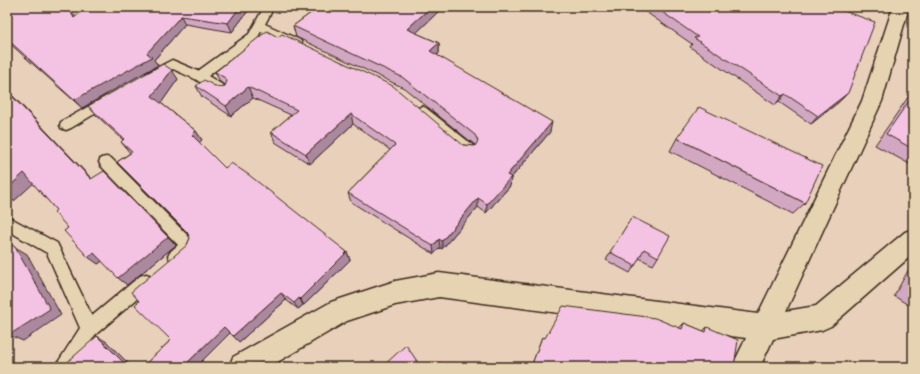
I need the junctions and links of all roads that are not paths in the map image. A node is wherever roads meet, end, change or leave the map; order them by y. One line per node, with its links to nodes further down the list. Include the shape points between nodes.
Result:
1 (269, 7): 3 (lane)
2 (901, 7): 15 (street, via 872,101)
3 (259, 26): 4 (lane); 5 (lane, via 253,36)
4 (308, 49)
5 (199, 76): 6 (lane, via 172,64); 7 (lane)
6 (139, 83)
7 (225, 92)
8 (119, 94): 10 (lane)
9 (411, 102): 11 (lane)
10 (66, 124)
11 (469, 150)
12 (106, 162): 16 (lane, via 188,246)
13 (7, 222): 16 (lane, via 52,248)
14 (913, 239): 15 (street, via 822,317)
15 (764, 328): 18 (street, via 439,285 395,292 340,311); 19 (street)
16 (89, 329): 17 (lane)
17 (64, 367)
18 (243, 367)
19 (746, 367)

